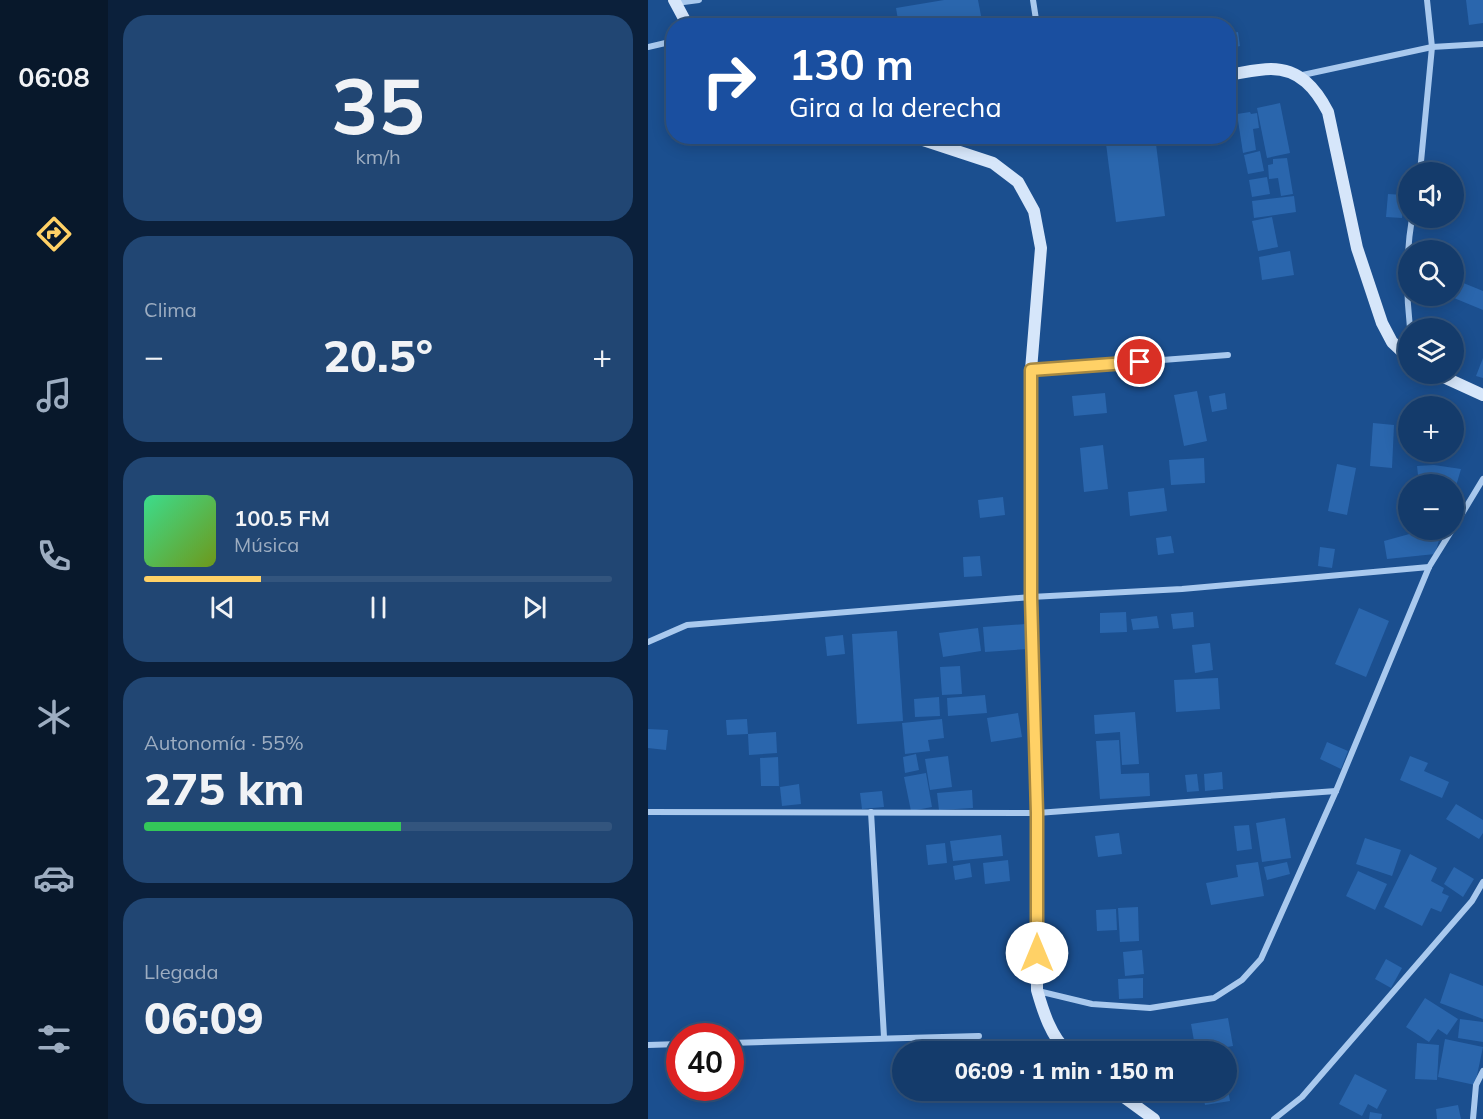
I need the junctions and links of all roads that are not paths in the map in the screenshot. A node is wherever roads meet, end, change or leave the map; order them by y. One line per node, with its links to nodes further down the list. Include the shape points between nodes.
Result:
1 (699, 0): 4 (street)
2 (1033, 0): 6 (street)
3 (1427, 0): 10 (street)
4 (675, 1): 5 (street)
5 (684, 18)
6 (1036, 18)
7 (666, 43): 9 (street)
8 (1483, 44): 10 (street)
9 (648, 47)
10 (1432, 47): 12 (street); 14 (street)
11 (1236, 74): 12 (street, via 1272,69)
12 (1298, 76): 17 (street, via 1317,92 1328,112 1361,259 1382,322)
13 (936, 144): 19 (street, via 993,163 1018,182 1034,211 1041,248)
14 (1421, 162)
15 (1410, 228): 16 (street)
16 (1409, 318)
17 (1398, 348)
18 (1228, 355): 19 (street)
19 (1031, 370): 26 (street)
20 (1459, 384): 21 (street)
21 (1483, 395)
22 (1483, 479): 23 (street)
23 (1464, 510)
24 (1446, 540): 25 (street)
25 (1429, 567): 26 (street, via 1182,589); 28 (street)
26 (1031, 597): 27 (street, via 687,625); 31 (street)
27 (648, 642)
28 (1336, 791): 31 (street); 33 (street, via 1261,959 1242,980 1214,998 1150,1008 1092,1004)
29 (648, 812): 30 (street)
30 (871, 812): 31 (street); 35 (street)
31 (1037, 813): 33 (street)
32 (1483, 882): 43 (street, via 1472,901 1302,1097)
33 (1037, 990): 36 (street)
34 (979, 1036): 35 (street)
35 (884, 1037): 37 (street)
36 (1059, 1041)
37 (744, 1042)
38 (666, 1044): 39 (street)
39 (648, 1045)
40 (1483, 1071): 44 (street, via 1476,1085)
41 (1129, 1101): 42 (street)
42 (1154, 1119)
43 (1274, 1119)
44 (1473, 1119)

